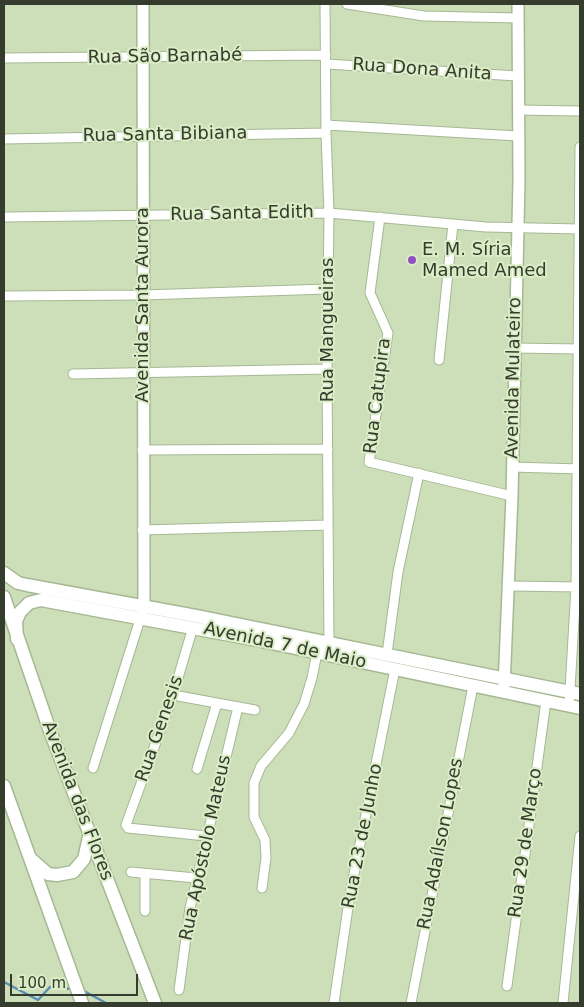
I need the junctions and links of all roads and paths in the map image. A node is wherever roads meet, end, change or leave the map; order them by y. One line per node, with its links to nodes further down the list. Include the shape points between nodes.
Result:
1 (143, 4): 6 (street, Avenida Santa Aurora)
2 (325, 4): 8 (street, Rua Mangueiras)
3 (347, 4): 5 (street, via 424,16)
4 (518, 4): 5 (street, Avenida Mulateiro)
5 (518, 18): 9 (street, Avenida Mulateiro)
6 (144, 57): 7 (street, Rua São Barnabé); 8 (street, Rua São Barnabé); 13 (street, Avenida Santa Aurora)
7 (4, 58)
8 (326, 60): 9 (street, Rua Dona Anita); 12 (street, Rua Mangueiras)
9 (517, 76): 10 (street, Avenida Mulateiro)
10 (518, 110): 11 (street); 14 (street, Avenida Mulateiro)
11 (580, 111)
12 (326, 129): 13 (street, Rua Santa Bibiana); 14 (street, Rua Santa Bibiana); 17 (street, Rua Mangueiras)
13 (143, 136): 15 (street, Rua Santa Bibiana); 18 (street, Avenida Santa Aurora)
14 (518, 136): 22 (street, Avenida Mulateiro)
15 (4, 139)
16 (580, 147): 23 (street)
17 (329, 213): 18 (street, Rua Santa Edith); 20 (street, Rua Santa Edith); 24 (street, Rua Mangueiras)
18 (143, 215): 19 (street, Rua Santa Edith); 25 (street, Avenida Santa Aurora)
19 (4, 217)
20 (380, 217): 21 (street, Rua Santa Edith); 37 (street, Rua Catupira, via 370,292 388,333 368,462)
21 (453, 224): 22 (street, Rua Santa Edith); 29 (street)
22 (517, 228): 23 (street); 27 (street, Avenida Mulateiro)
23 (580, 229): 28 (street)
24 (327, 289): 25 (street); 30 (street, Rua Mangueiras)
25 (142, 295): 26 (street); 31 (street, Avenida Santa Aurora)
26 (4, 296)
27 (514, 348): 28 (street); 35 (street, Avenida Mulateiro)
28 (580, 349): 36 (street)
29 (439, 360)
30 (327, 369): 31 (street); 33 (street, Rua Mangueiras)
31 (143, 371): 32 (street); 34 (street, Avenida Santa Aurora)
32 (73, 374)
33 (328, 449): 34 (street); 39 (street, Rua Mangueiras)
34 (142, 450): 40 (street, Avenida Santa Aurora)
35 (512, 468): 36 (street); 38 (street, Avenida Mulateiro)
36 (579, 469): 43 (street)
37 (419, 473): 38 (street, Rua Catupira); 50 (street, via 398,572)
38 (512, 496): 42 (street, Avenida Mulateiro)
39 (328, 525): 40 (street); 48 (street, Rua Mangueiras)
40 (142, 530): 45 (street, Avenida Santa Aurora)
41 (4, 572): 45 (main road, Avenida 7 de Maio, via 18,583)
42 (508, 586): 43 (street); 52 (street, Avenida Mulateiro)
43 (578, 587): 55 (street)
44 (4, 597): 47 (main road, Avenida das Flores)
45 (142, 612): 46 (main road, Avenida 7 de Maio); 47 (main road, Avenida 7 de Maio, via 35,600 17,616); 48 (main road, Avenida 7 de Maio); 62 (street)
46 (193, 627): 49 (main road, Avenida 7 de Maio); 56 (street, Rua Genesis)
47 (16, 638): 65 (main road, Avenida das Flores)
48 (329, 642): 49 (street, Rua Mangueiras); 50 (main road, Avenida 7 de Maio)
49 (323, 654): 51 (main road, Avenida 7 de Maio); 72 (street, Rua Mangueiras, via 304,704 289,732 261,766 254,783 254,817 265,840)
50 (387, 654): 52 (main road, Avenida 7 de Maio)
51 (395, 669): 53 (main road, Avenida 7 de Maio); 78 (street, Rua 23 de Junho, via 350,894)
52 (505, 677): 54 (street, Avenida Mulateiro); 55 (main road, Avenida 7 de Maio)
53 (473, 686): 54 (main road, Avenida 7 de Maio); 79 (street, Rua Adaílson Lopes)
54 (504, 692): 57 (main road, Avenida 7 de Maio)
55 (576, 693): 60 (street)
56 (173, 695): 58 (street); 66 (street, Rua Genesis, via 126,825 128,828)
57 (546, 701): 60 (main road, Avenida 7 de Maio); 74 (street, Rua 29 de Março)
58 (217, 703): 59 (street); 63 (street)
59 (238, 707): 61 (street); 66 (street, Rua Apóstolo Mateus)
60 (575, 707)
61 (255, 710)
62 (93, 768)
63 (197, 769)
64 (4, 786): 68 (main road)
65 (90, 835): 68 (main road, via 84,859 73,872 48,874); 77 (main road, Avenida das Flores)
66 (206, 836): 71 (street, Rua Apóstolo Mateus)
67 (580, 836): 80 (street)
68 (30, 858): 76 (main road)
69 (132, 872): 70 (street)
70 (145, 874): 71 (street); 73 (street)
71 (196, 878): 75 (street, Rua Apóstolo Mateus)
72 (262, 888)
73 (145, 910)
74 (507, 986)
75 (179, 990)
76 (82, 1003)
77 (155, 1003)
78 (334, 1003)
79 (410, 1003)
80 (563, 1003)

